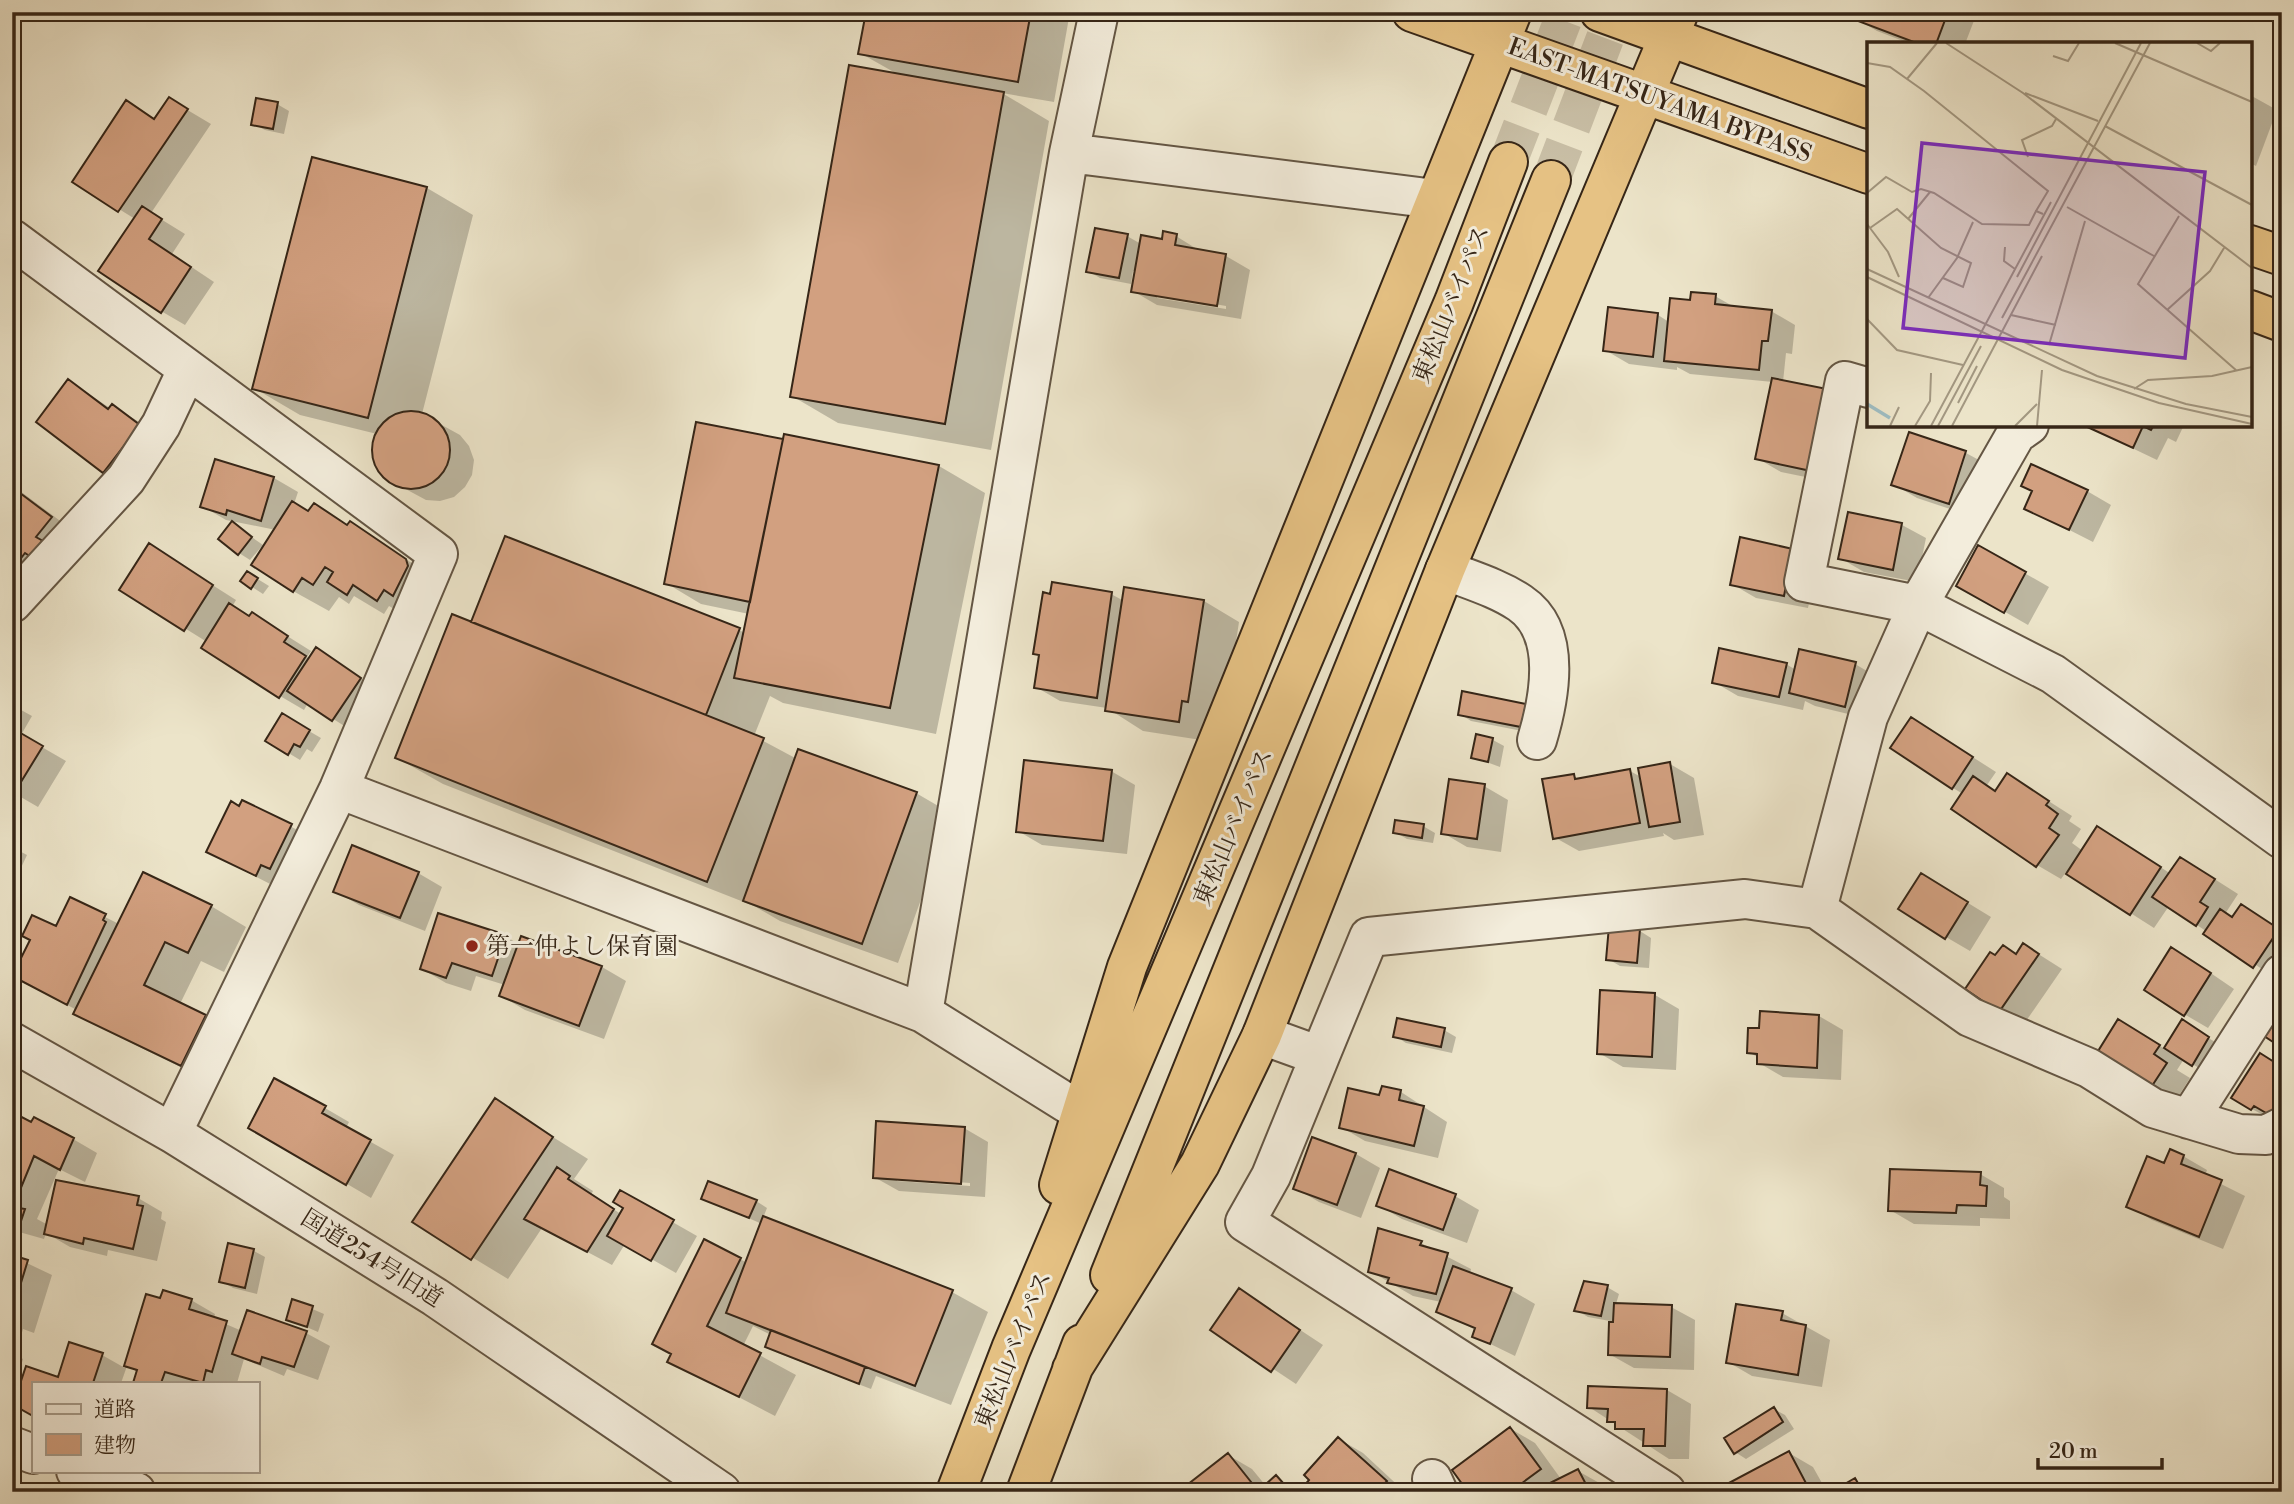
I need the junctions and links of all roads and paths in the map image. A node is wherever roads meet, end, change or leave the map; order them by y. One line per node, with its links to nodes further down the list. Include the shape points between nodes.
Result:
1 (1100, 12): 8 (street)
2 (1412, 12): 5 (highway, EAST-MATSUYAMA BYPASS)
3 (1600, 12): 4 (highway)
4 (1674, 24): 6 (highway); 7 (highway)
5 (1506, 27): 6 (highway, EAST-MATSUYAMA BYPASS); 12 (highway)
6 (1646, 96): 10 (highway, EAST-MATSUYAMA BYPASS); 21 (highway, via 1604,185)
7 (1867, 108)
8 (1069, 153): 12 (street); 29 (street)
9 (1508, 162): 37 (highway, 東松山バイパス)
10 (1867, 173)
11 (1551, 180): 38 (highway, 東松山バイパス)
12 (1435, 199): 33 (highway, via 1127,967)
13 (12, 239): 18 (street)
14 (2252, 246): 15 (highway)
15 (2282, 256)
16 (2252, 311): 17 (highway)
17 (2282, 322)
18 (187, 370): 22 (street, via 161,425 126,479); 25 (street, via 438,554)
19 (1867, 387): 23 (street, via 1845,381 1804,582)
20 (2011, 428): 23 (street)
21 (1445, 570): 24 (street, via 1522,604 1539,626 1548,657 1549,701); 30 (highway)
22 (12, 604)
23 (1918, 604): 26 (street, via 2053,674); 27 (street, via 1868,717)
24 (1537, 740)
25 (339, 789): 29 (street); 36 (street)
26 (2282, 839)
27 (1817, 909): 32 (street, via 1745,899 1369,937); 34 (street, via 1970,1017 2089,1068 2153,1108)
28 (2282, 974): 34 (street)
29 (923, 1013): 33 (street)
30 (1262, 1035): 32 (street); 38 (highway, via 1200,1164)
31 (12, 1042): 36 (street, 国道254号旧道)
32 (1320, 1056): 46 (street, via 1272,1175 1245,1222)
33 (1080, 1112): 37 (highway)
34 (2189, 1119): 35 (street, via 2239,1134 2266,1135)
35 (2282, 1127)
36 (172, 1133): 43 (street, 国道254号旧道, via 435,1297)
37 (1011, 1349): 44 (highway, 東松山バイパス)
38 (1072, 1368): 45 (highway, 東松山バイパス)
39 (12, 1446): 40 (street)
40 (32, 1454)
41 (79, 1472): 42 (street)
42 (136, 1492)
43 (721, 1492)
44 (956, 1492)
45 (1026, 1492)
46 (1665, 1492)

